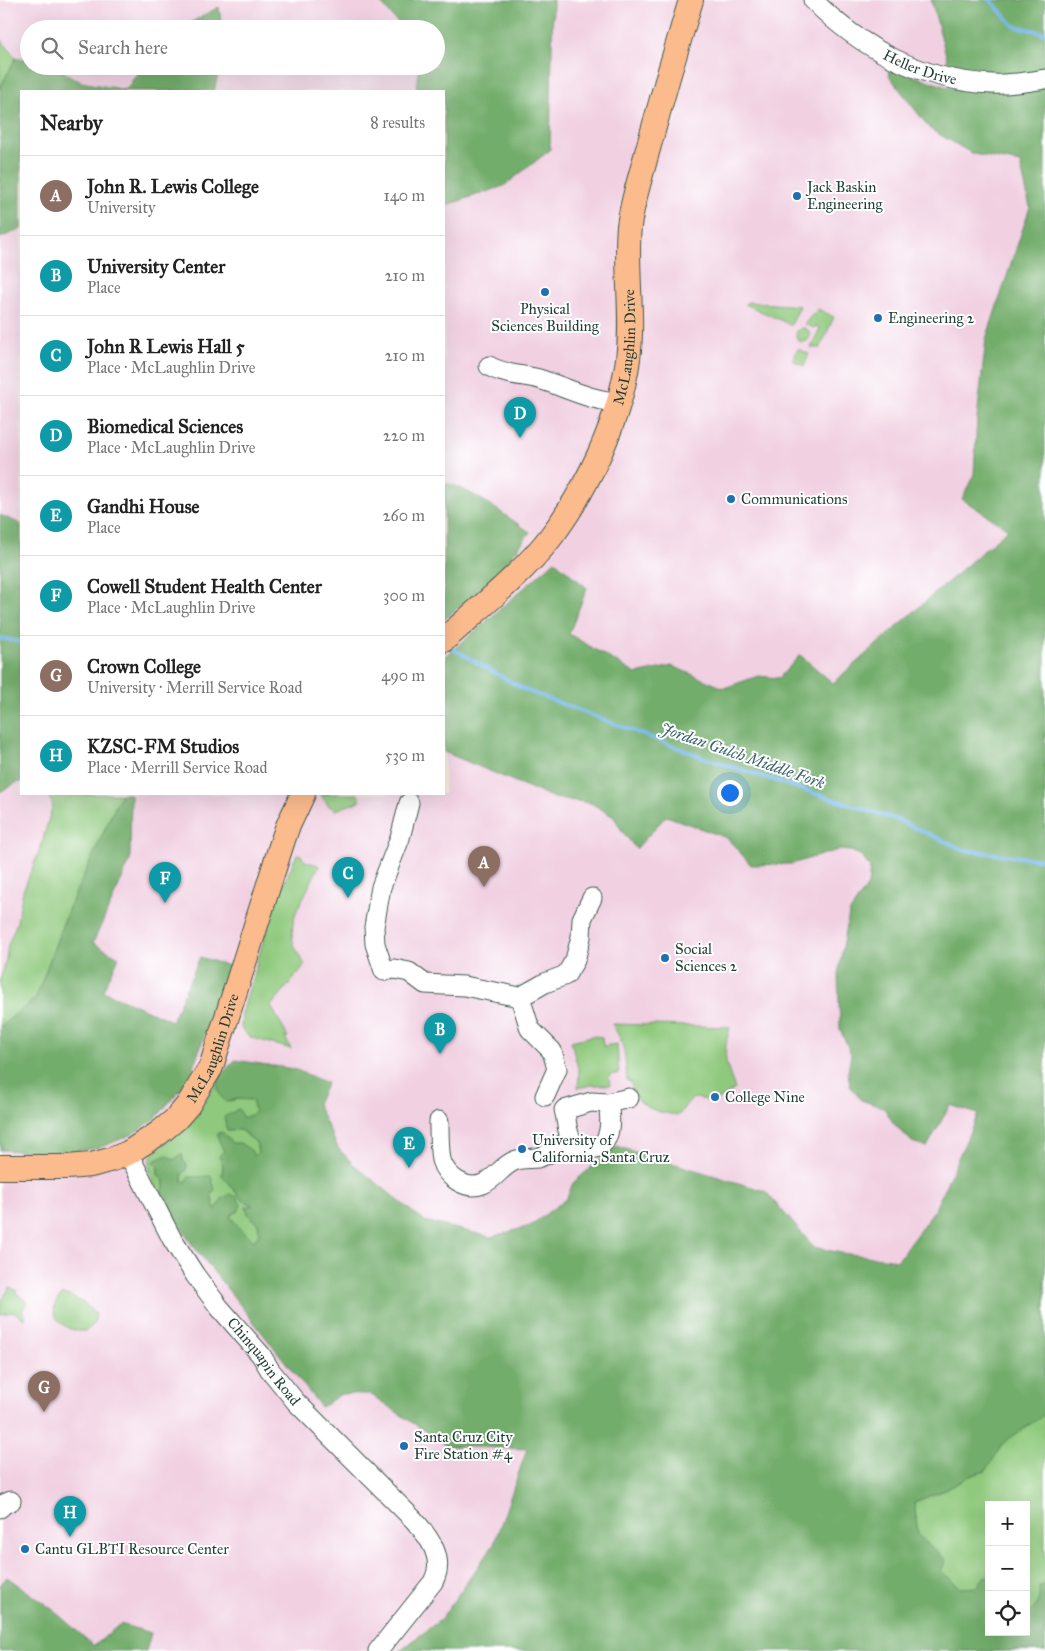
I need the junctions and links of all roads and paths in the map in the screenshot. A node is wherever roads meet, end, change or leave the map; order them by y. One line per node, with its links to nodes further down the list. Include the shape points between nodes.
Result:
1 (691, 0): 5 (main road, McLaughlin Drive, via 629,225 628,359)
2 (813, 0): 3 (street, Heller Drive, via 845,30 913,68 938,76 991,84)
3 (1045, 79)
4 (490, 366): 5 (street)
5 (618, 402): 6 (main road, McLaughlin Drive, via 599,455 571,508 550,538 524,567)
6 (445, 639)
7 (303, 795): 16 (main road, McLaughlin Drive, via 281,846 211,1067 176,1119)
8 (409, 803): 10 (street, via 400,838 381,887 374,927 375,944 384,971 409,972 425,984 464,986)
9 (592, 898): 10 (street, via 582,919 575,960 566,975)
10 (520, 997): 11 (street, via 530,1029 552,1051 557,1069)
11 (545, 1096)
12 (629, 1098): 13 (street)
13 (608, 1103): 15 (street, via 591,1102 564,1110); 15 (street, via 609,1134 601,1146 582,1149)
14 (439, 1121): 15 (street, via 442,1160 454,1179 468,1186 482,1185 514,1161 538,1158)
15 (571, 1139)
16 (128, 1153): 17 (main road, McLaughlin Drive, via 91,1165); 18 (street, Chinquapin Road, via 172,1239 195,1275 296,1402 414,1520 434,1545 438,1573)
17 (0, 1167)
18 (378, 1651)

